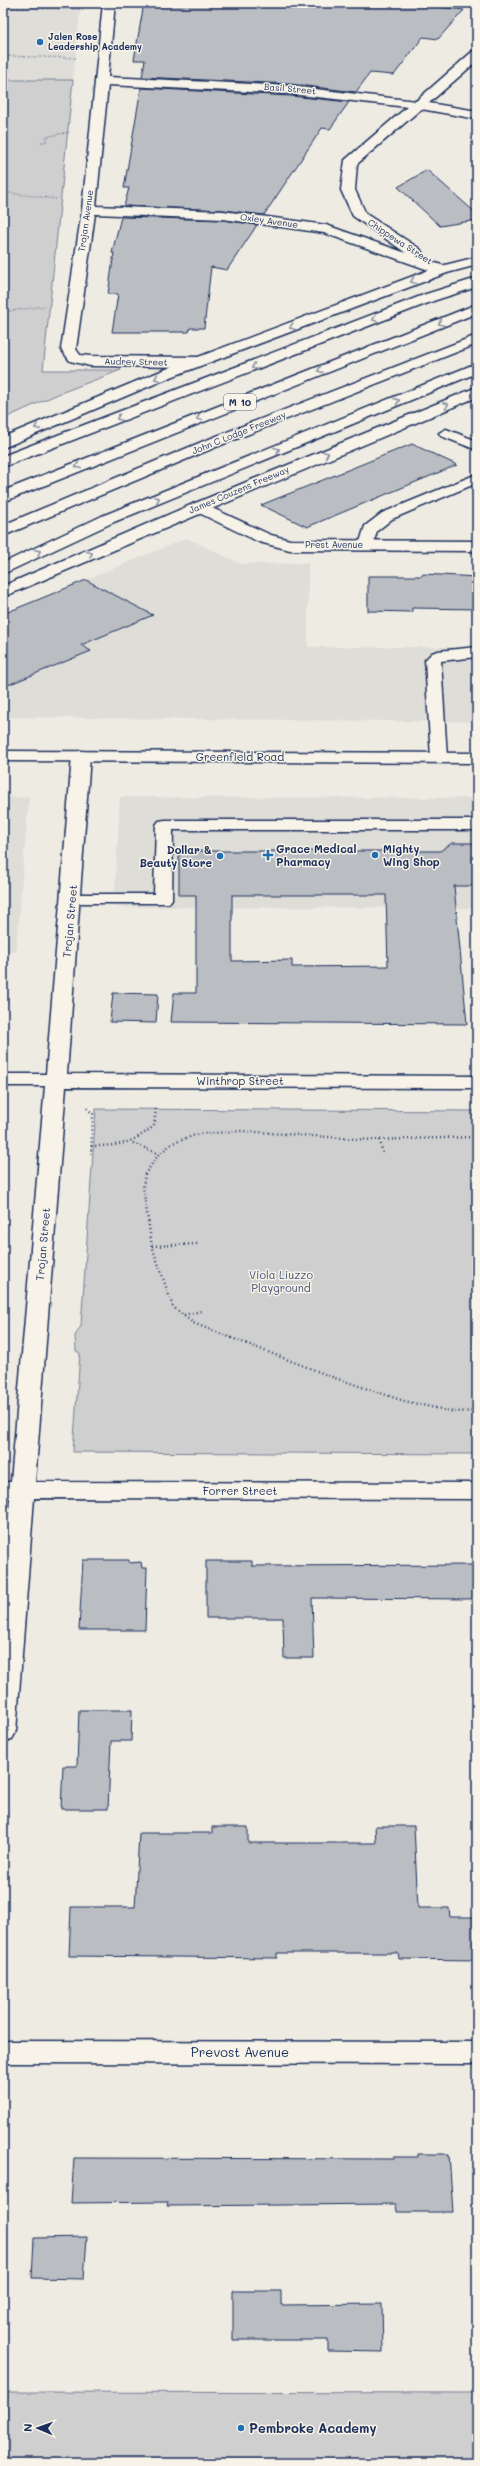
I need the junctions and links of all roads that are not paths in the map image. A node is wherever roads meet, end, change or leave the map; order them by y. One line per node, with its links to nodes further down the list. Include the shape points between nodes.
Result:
1 (109, 3): 3 (main road)
2 (477, 54): 4 (main road, Chippewa Street)
3 (102, 81): 4 (main road, Basil Street, via 262,87); 6 (main road, Trojan Avenue)
4 (420, 105): 5 (main road, Basil Street); 8 (main road, Chippewa Street, via 374,139 350,163 348,190 360,216)
5 (477, 115)
6 (89, 210): 8 (main road, Oxley Avenue, via 223,215 326,229); 12 (main road, Trojan Avenue, via 68,349)
7 (477, 260): 8 (main road)
8 (442, 270): 13 (main road, one-way to 13)
9 (477, 282): 19 (main road, one-way to 19, via 431,297)
10 (477, 308): 21 (main road, M 10, one-way to 21)
11 (477, 339): 23 (main road, John C Lodge Freeway / M 10, via 210,444)
12 (75, 358): 13 (main road, Audrey Street, via 90,361)
13 (197, 362): 17 (main road, one-way to 17, via 74,410)
14 (477, 368): 26 (main road, one-way to 14, via 108,519)
15 (477, 392): 22 (main road, James Couzens Freeway, one-way to 15)
16 (446, 433): 18 (lane)
17 (3, 443)
18 (477, 446)
19 (3, 462)
20 (477, 478): 24 (lane, via 387,516 370,529)
21 (3, 497)
22 (199, 507): 24 (main road, Prest Avenue, via 275,543); 27 (main road, James Couzens Freeway, one-way to 22)
23 (3, 531)
24 (367, 545): 25 (main road, Prest Avenue)
25 (477, 546)
26 (3, 569)
27 (3, 592)
28 (477, 652): 31 (lane, via 438,656 433,660)
29 (3, 756): 30 (main road, Greenfield Road)
30 (81, 756): 31 (main road, Greenfield Road); 34 (main road, Trojan Street)
31 (439, 758): 32 (main road, Greenfield Road)
32 (477, 758)
33 (477, 825): 34 (lane, via 165,825 163,899)
34 (72, 899): 36 (main road, Trojan Street)
35 (3, 1080): 36 (main road, Winthrop Street)
36 (57, 1080): 37 (main road, Winthrop Street); 38 (main road, Trojan Street)
37 (477, 1082)
38 (13, 1490): 39 (main road, Forrer Street); 40 (main road, Trojan Street)
39 (477, 1491)
40 (3, 1732)
41 (3, 2052): 42 (main road, Prevost Avenue)
42 (477, 2053)

